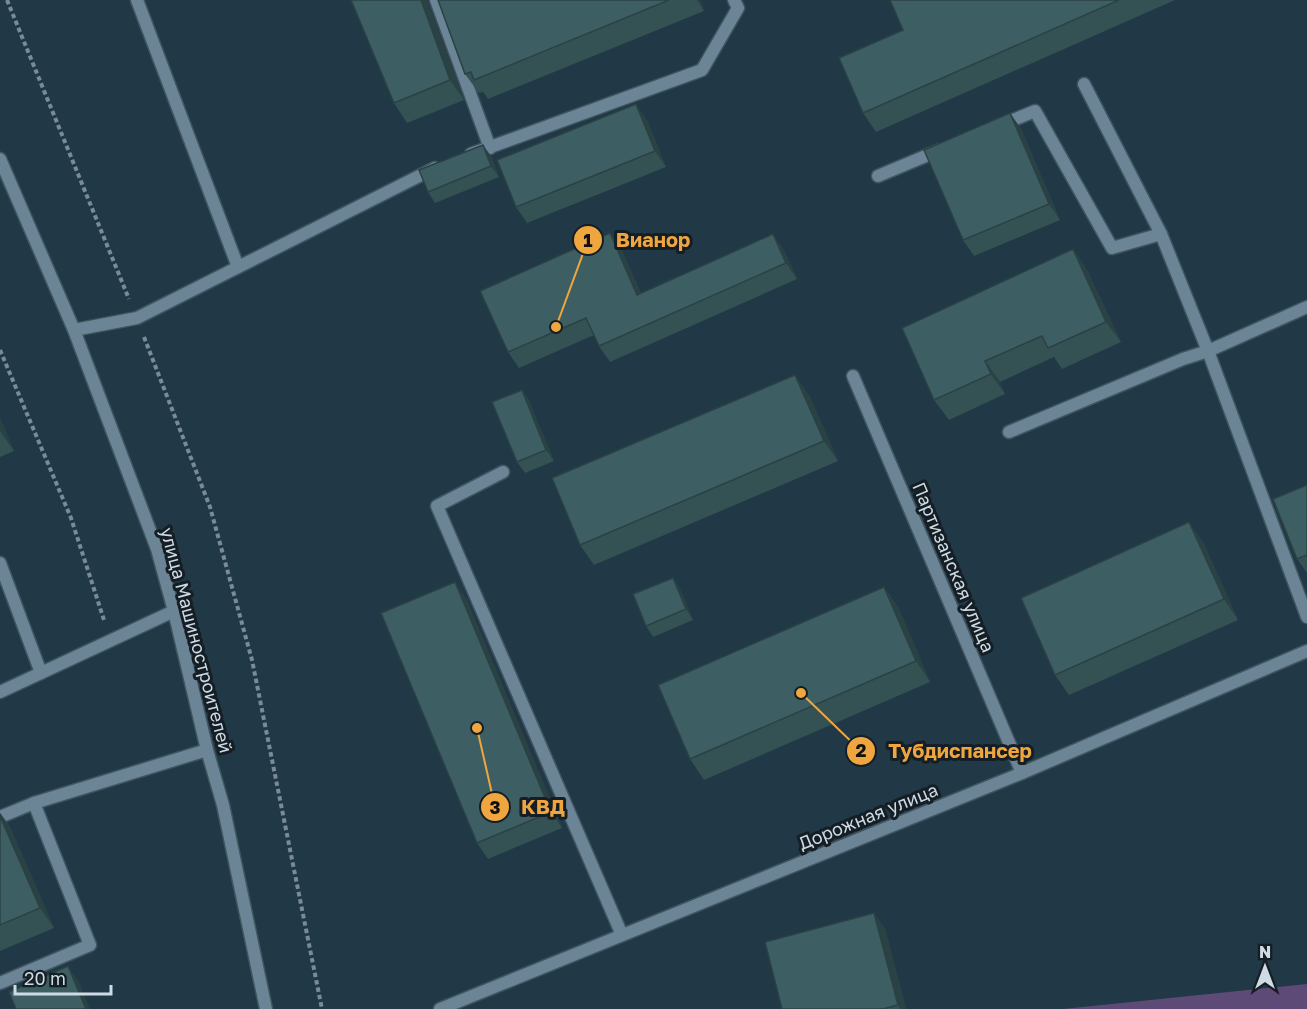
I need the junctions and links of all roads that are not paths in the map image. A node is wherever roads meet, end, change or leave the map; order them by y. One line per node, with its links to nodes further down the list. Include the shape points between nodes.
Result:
1 (137, 0): 11 (street)
2 (436, 0): 7 (street)
3 (734, 0): 7 (street, via 738,8 702,70)
4 (1084, 84): 10 (street)
5 (993, 128): 10 (street, via 1035,111 1112,248)
6 (951, 146): 9 (street)
7 (490, 148): 11 (street, via 432,169)
8 (0, 159): 13 (street, улица Машиностроителей)
9 (878, 176)
10 (1161, 234): 14 (street)
11 (238, 267): 13 (street, via 137,318)
12 (1307, 307): 14 (street)
13 (74, 330): 19 (street, улица Машиностроителей, via 157,549)
14 (1208, 351): 16 (street); 20 (street)
15 (854, 376): 25 (street, Партизанская улица)
16 (1009, 432)
17 (503, 472): 28 (street, via 437,506)
18 (0, 564): 22 (street)
19 (174, 611): 22 (street); 24 (street, улица Машиностроителей)
20 (1307, 617)
21 (1307, 651): 25 (street, Дорожная улица)
22 (41, 673): 23 (street)
23 (0, 692)
24 (207, 750): 26 (street); 30 (street, улица Машиностроителей, via 223,805)
25 (1022, 773): 28 (street, Дорожная улица)
26 (34, 803): 27 (street); 29 (street, via 90,945)
27 (0, 817)
28 (622, 935): 31 (street, Дорожная улица)
29 (0, 982)
30 (266, 1009)
31 (440, 1009)

